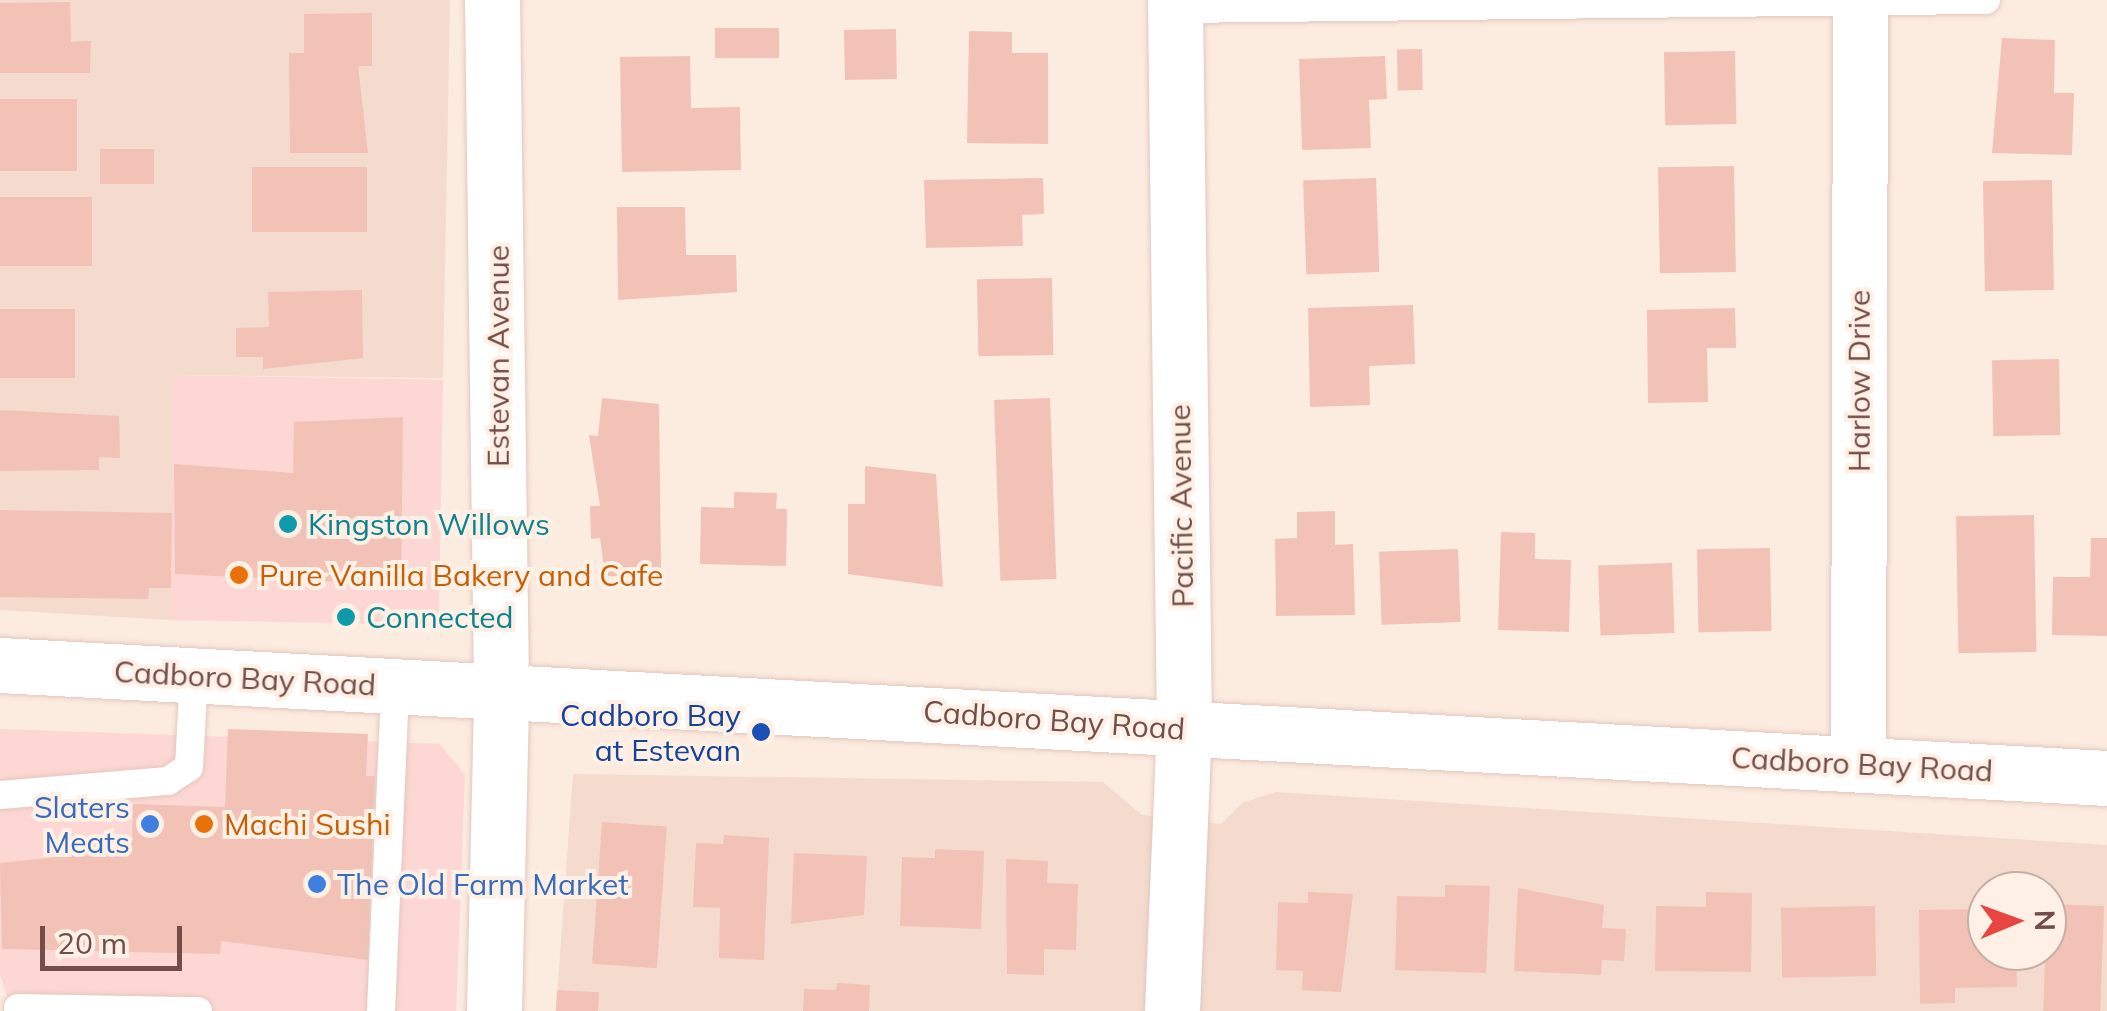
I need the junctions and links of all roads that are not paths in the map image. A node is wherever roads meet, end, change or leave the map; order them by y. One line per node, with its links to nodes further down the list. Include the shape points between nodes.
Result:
1 (492, 0): 8 (street, Estevan Avenue)
2 (1986, 0): 3 (lane)
3 (1860, 2): 4 (lane); 10 (street, Harlow Drive)
4 (1175, 5): 9 (street, Pacific Avenue)
5 (0, 665): 6 (street, Cadboro Bay Road)
6 (194, 676): 7 (street, Cadboro Bay Road); 12 (lane, via 189,766 168,780)
7 (395, 686): 8 (street, Cadboro Bay Road); 15 (lane)
8 (501, 691): 9 (street, Cadboro Bay Road); 16 (street, Estevan Avenue)
9 (1184, 728): 10 (street, Cadboro Bay Road); 17 (street, Pacific Avenue)
10 (1858, 763): 11 (street, Cadboro Bay Road)
11 (2107, 778)
12 (0, 795)
13 (18, 1008): 14 (lane)
14 (198, 1011)
15 (380, 1011)
16 (494, 1011)
17 (1172, 1011)

